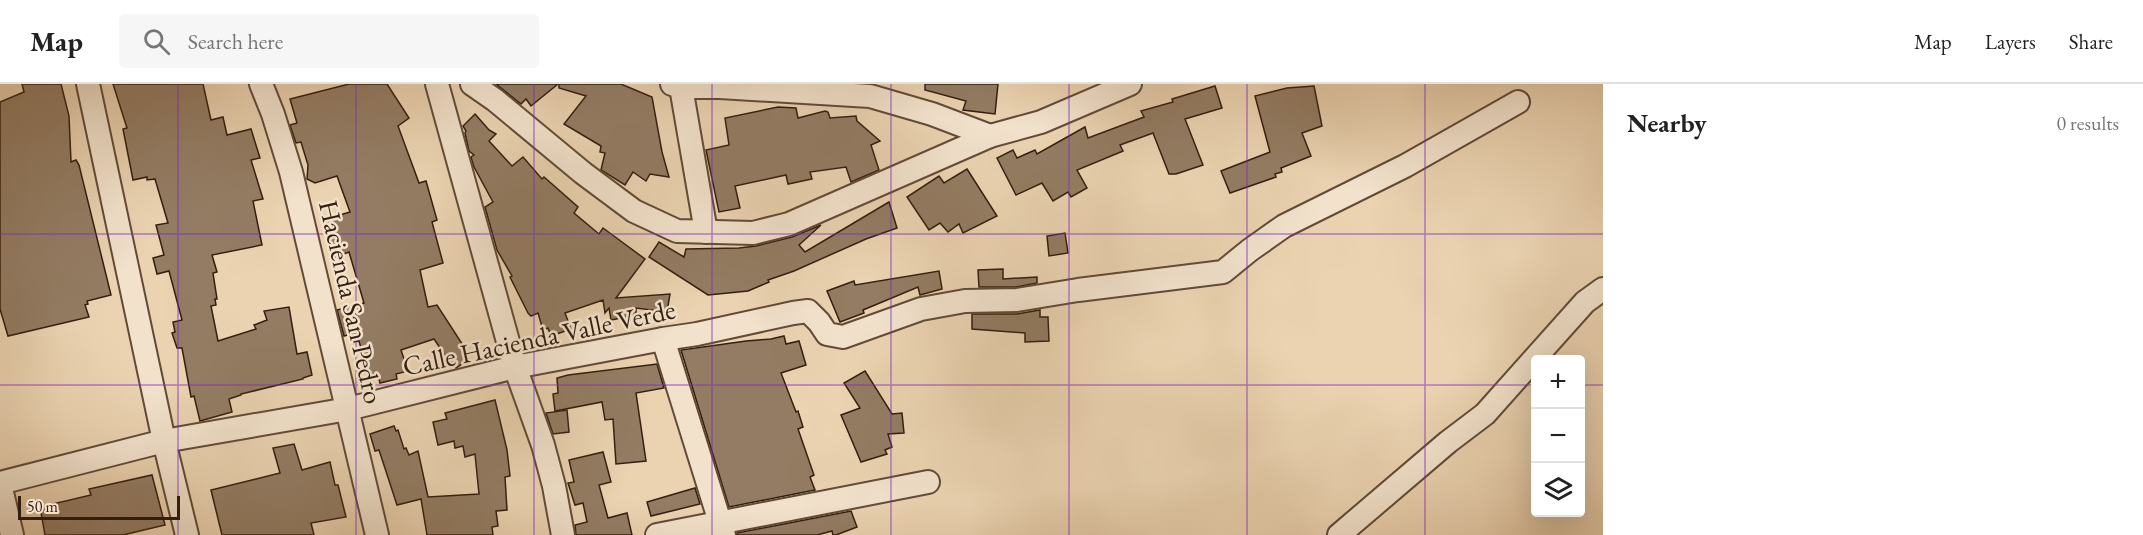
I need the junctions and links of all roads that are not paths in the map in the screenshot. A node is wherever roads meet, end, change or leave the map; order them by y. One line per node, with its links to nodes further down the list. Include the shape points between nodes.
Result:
1 (88, 84): 14 (street)
2 (261, 84): 13 (street, Hacienda San Pedro, via 291,172)
3 (437, 84): 12 (street)
4 (472, 84): 9 (street, via 634,211 677,231)
5 (1130, 84): 8 (street, via 1041,122)
6 (676, 85): 8 (street, via 870,96); 9 (street)
7 (1518, 102): 11 (street, Calle Hacienda Valle Verde, via 1405,166 1284,226 1223,272 1017,300 965,301 921,309 843,337 827,334 808,311)
8 (990, 136): 9 (street, via 789,224 753,233)
9 (706, 232)
10 (1603, 289): 23 (street, via 1585,302 1485,414)
11 (663, 339): 12 (street, Calle Hacienda Valle Verde); 17 (street)
12 (515, 367): 13 (street, Calle Hacienda Valle Verde); 21 (street, via 543,445)
13 (348, 409): 14 (street, Calle Hacienda Valle Verde); 20 (street, Hacienda San Pedro)
14 (165, 441): 16 (street, Calle Hacienda Valle Verde); 19 (street)
15 (928, 482): 17 (street)
16 (0, 483): 18 (street)
17 (721, 529): 22 (street)
18 (12, 535)
19 (188, 535)
20 (377, 535)
21 (563, 535)
22 (657, 535)
23 (1339, 535)

